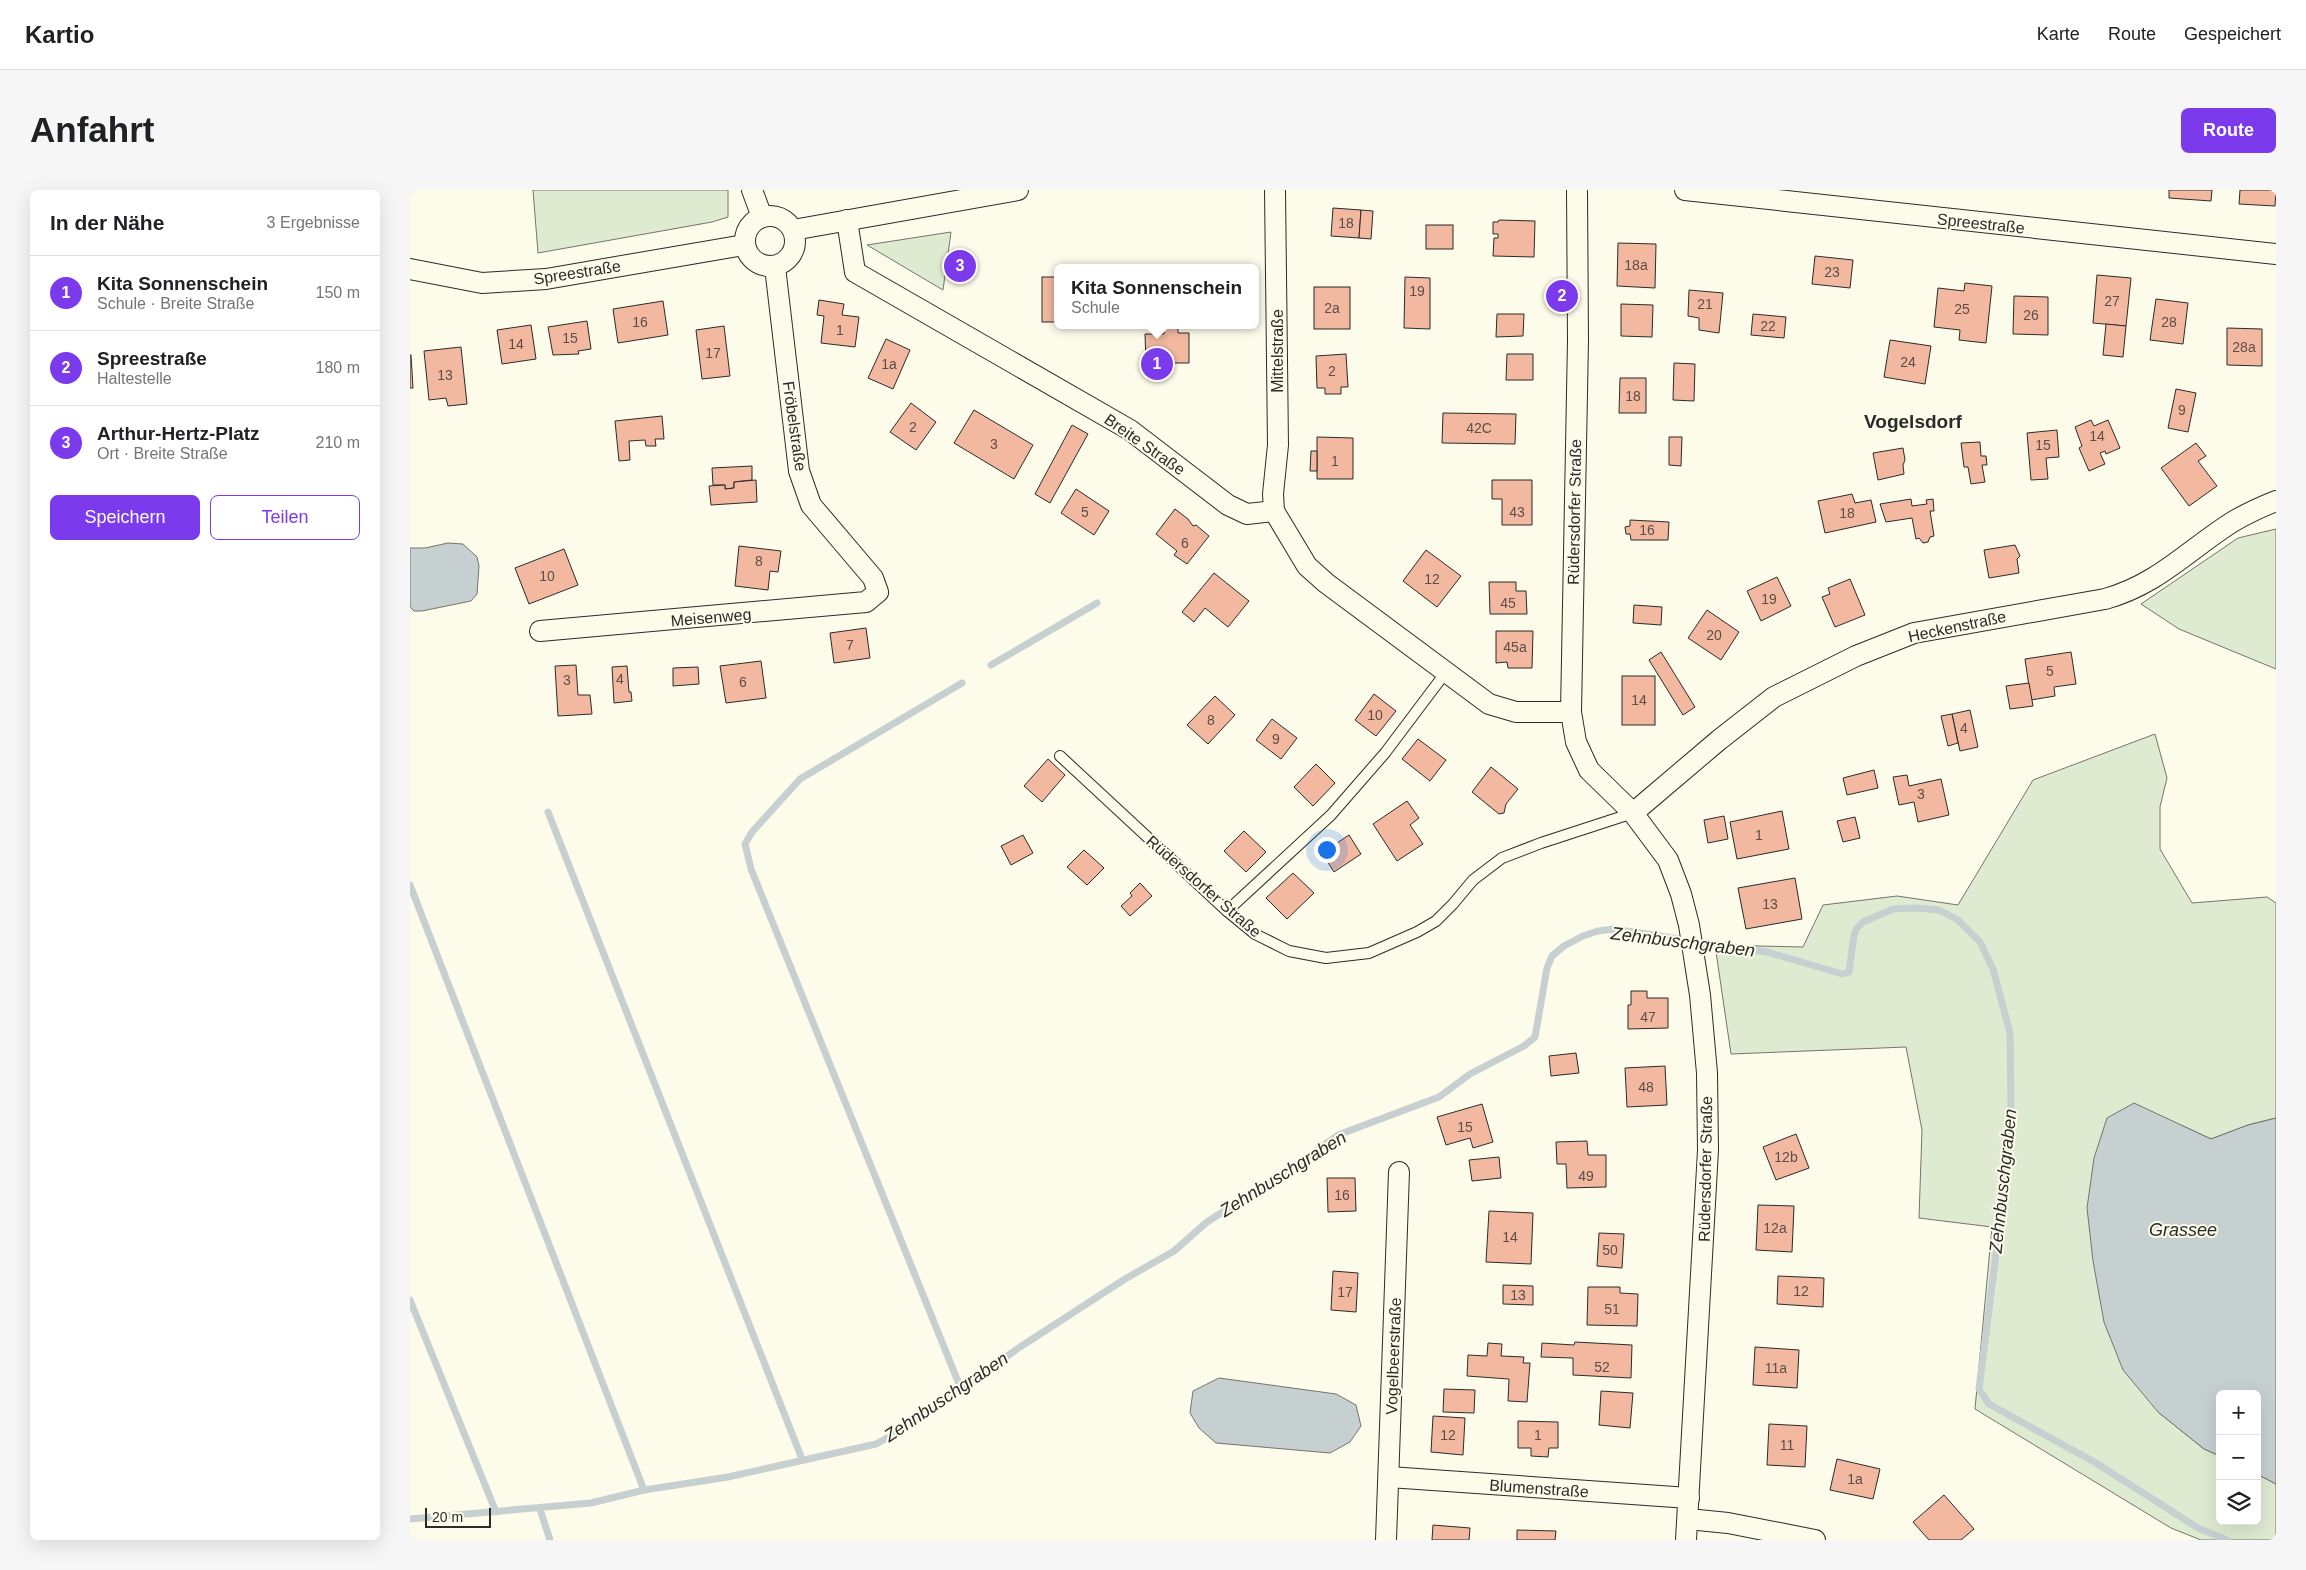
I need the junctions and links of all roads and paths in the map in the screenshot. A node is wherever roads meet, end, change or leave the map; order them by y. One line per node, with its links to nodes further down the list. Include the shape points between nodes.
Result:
1 (752, 190): 6 (street)
2 (1018, 190): 7 (street)
3 (1275, 190): 14 (street, Mittelstraße, via 1278,445)
4 (1578, 190): 18 (street, Rüdersdorfer Straße)
5 (1685, 190): 10 (street, Spreestraße)
6 (762, 217): 8 (street, via 780,217); 9 (street, via 752,223)
7 (847, 220): 8 (street); 14 (street, Breite Straße, via 855,272 1130,430 1228,505 1247,514)
8 (794, 230): 11 (street, via 796,242 793,253 786,262)
9 (744, 244): 11 (street, via 752,260 767,267); 12 (street, Spreestraße, via 546,279 482,283)
10 (2276, 254)
11 (775, 266): 15 (street, Fröbelstraße, via 799,472 811,505 873,578)
12 (410, 269)
13 (2276, 501): 20 (street, Heckenstraße, via 2232,522 2153,580 2129,593 1914,633 1856,656 1774,697)
14 (1274, 511): 17 (street, via 1307,566)
15 (878, 592): 16 (street, Meisenweg, via 866,602)
16 (540, 631)
17 (1446, 672): 18 (street, via 1489,704 1516,712); 21 (lane, via 1385,753 1331,815)
18 (1571, 712): 20 (street, Rüdersdorfer Straße, via 1576,742 1589,770)
19 (1060, 756): 21 (lane, Rüdersdorfer Straße)
20 (1633, 813): 21 (lane, Rüdersdorfer Straße, via 1502,858 1473,880 1436,921 1369,953 1326,958 1289,951 1255,934); 24 (street, Rüdersdorfer Straße, via 1668,860 1681,894 1695,955 1707,1072 1708,1150)
21 (1227, 911)
22 (1399, 1172): 23 (street, Vogelbeerstraße)
23 (1389, 1476): 24 (street, Blumenstraße); 26 (street, Vogelbeerstraße)
24 (1689, 1498): 25 (street, Rüdersdorfer Straße)
25 (1688, 1519): 27 (street, Rüdersdorfer Straße); 28 (street, via 1728,1523)
26 (1386, 1540)
27 (1686, 1540)
28 (1815, 1540)

